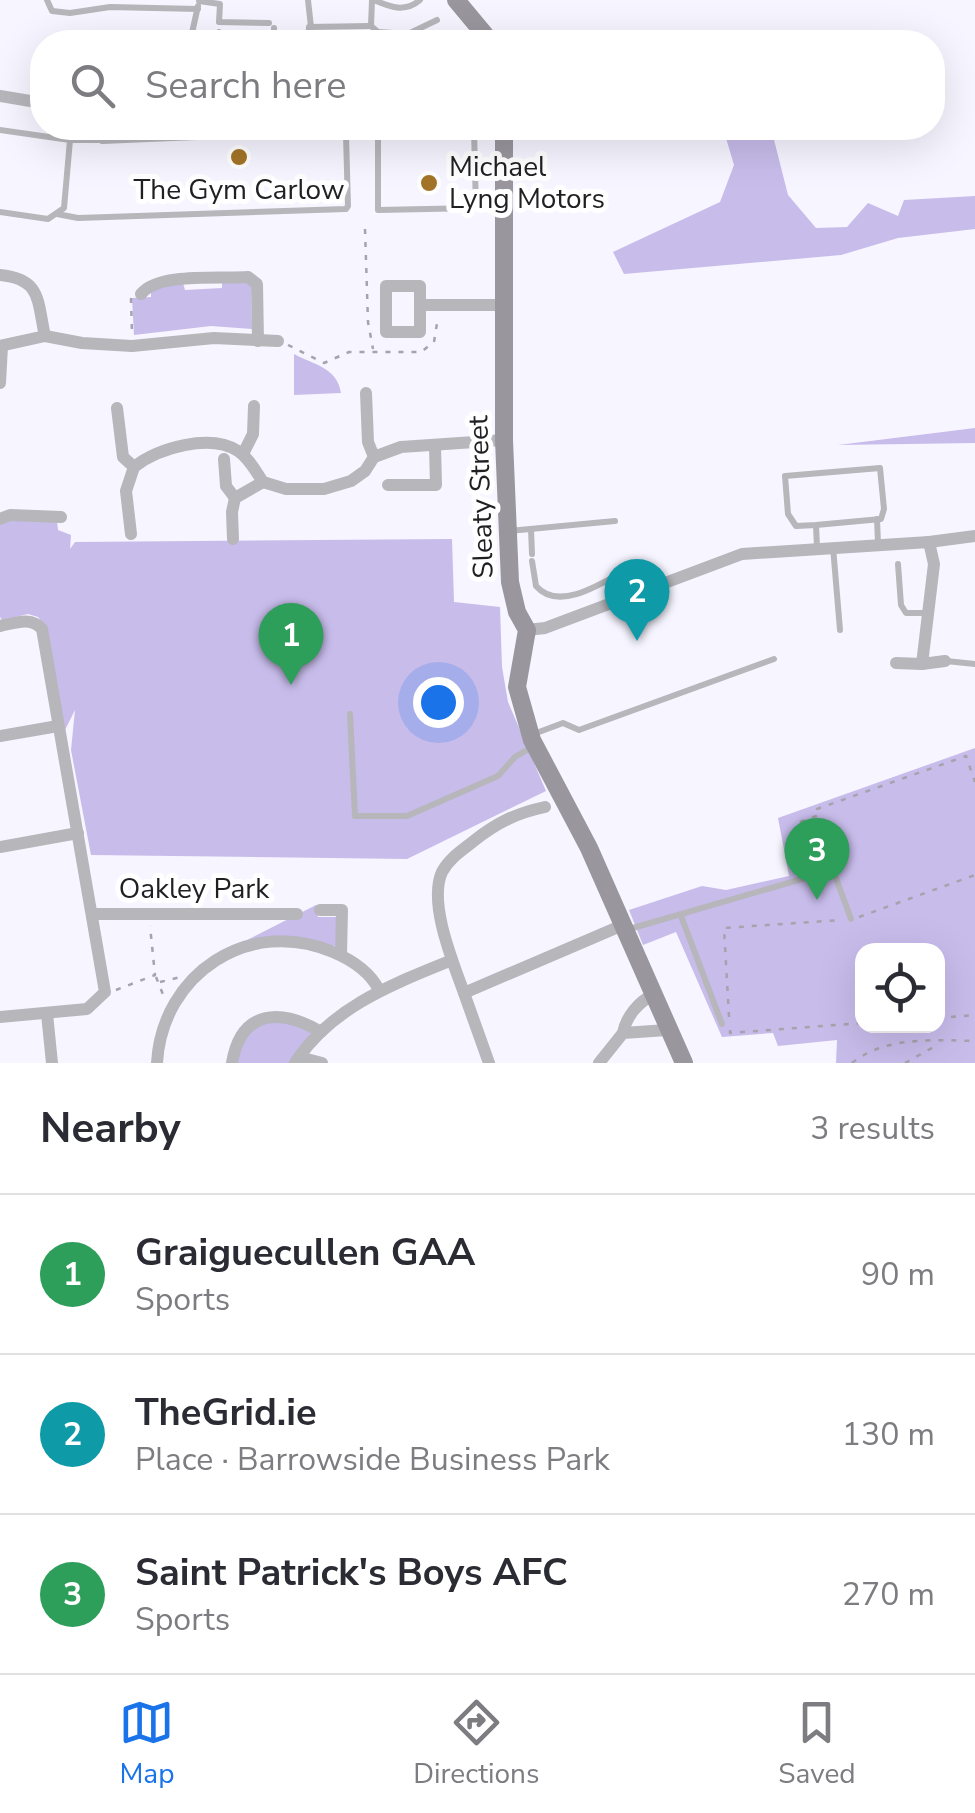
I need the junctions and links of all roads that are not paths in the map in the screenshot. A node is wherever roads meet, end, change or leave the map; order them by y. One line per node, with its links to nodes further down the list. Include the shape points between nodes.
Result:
1 (47, 0): 6 (lane, via 52,12)
2 (308, 0): 12 (lane)
3 (373, 0): 4 (lane, via 398,8); 11 (lane)
4 (420, 0)
5 (456, 0): 18 (street)
6 (127, 4): 7 (lane)
7 (152, 4): 8 (lane)
8 (173, 4): 9 (lane)
9 (199, 4): 13 (lane); 14 (lane, via 220,4 220,22)
10 (437, 20): 17 (lane)
11 (371, 26): 12 (lane); 16 (lane)
12 (310, 27): 15 (lane)
13 (191, 30)
14 (273, 30)
15 (310, 30)
16 (376, 30)
17 (416, 30)
18 (481, 30)
19 (0, 96): 20 (street)
20 (30, 100)
21 (0, 130): 22 (lane)
22 (30, 134)
23 (70, 140): 24 (lane); 30 (lane, via 64,208)
24 (101, 140)
25 (346, 140): 30 (lane, via 346,208)
26 (378, 140): 27 (lane, via 378,210 476,208)
27 (474, 140)
28 (504, 140): 34 (street, Sleaty Street)
29 (0, 212): 30 (lane, via 48,219)
30 (57, 214)
31 (0, 275): 35 (street, via 32,286)
32 (141, 294): 36 (street, via 166,280 248,277 256,284)
33 (420, 305): 33 (street, via 420,332 386,332 386,286 420,286); 34 (street)
34 (506, 305): 43 (street, Sleaty Street)
35 (44, 336): 36 (street, via 132,346); 38 (street)
36 (258, 341): 37 (street)
37 (278, 341)
38 (1, 346): 39 (street)
39 (0, 383)
40 (366, 393): 46 (street)
41 (254, 406): 45 (street, via 253,434)
42 (117, 408): 48 (street, via 123,457)
43 (504, 440): 44 (street); 58 (street, Sleaty Street)
44 (434, 446): 46 (street); 50 (street, via 436,485)
45 (242, 454): 48 (street, via 188,444 165,448); 49 (street)
46 (374, 457): 49 (street, via 351,481 324,490)
47 (224, 459): 51 (street, via 226,486)
48 (134, 467): 59 (street, via 126,491)
49 (264, 482): 51 (street)
50 (388, 485)
51 (236, 498): 61 (street)
52 (61, 516): 53 (street)
53 (0, 519)
54 (877, 520): 56 (lane); 56 (lane, via 884,509 880,468 785,476 788,514 796,526); 63 (lane)
55 (614, 521): 57 (lane)
56 (816, 525): 65 (lane)
57 (531, 529): 58 (lane); 67 (lane, via 536,586 552,596 579,594 637,564)
58 (508, 531): 70 (street, Sleaty Street, via 510,582)
59 (132, 534)
60 (975, 536): 62 (street)
61 (233, 539)
62 (929, 542): 63 (street); 68 (street, via 934,564)
63 (878, 544): 64 (street)
64 (833, 546): 65 (street); 71 (lane)
65 (818, 547): 67 (street, via 742,554)
66 (898, 564): 68 (lane, via 901,605 906,613)
67 (649, 589): 70 (street)
68 (928, 613): 75 (street)
69 (0, 626): 78 (street, Oakley Park, via 28,621 42,630)
70 (527, 630): 80 (street, Sleaty Street, via 518,687)
71 (840, 630)
72 (774, 659): 80 (lane, via 580,730 562,723)
73 (945, 660): 75 (street); 76 (lane)
74 (896, 663): 75 (street)
75 (922, 664)
76 (975, 664)
77 (350, 714): 80 (lane, via 355,816 407,816 498,776)
78 (58, 726): 79 (street); 82 (street, Oakley Park)
79 (0, 736)
80 (532, 741): 89 (street, Sleaty Street)
81 (545, 807): 91 (street, via 495,824 442,871 437,890)
82 (78, 833): 83 (street); 85 (street, Oakley Park)
83 (0, 847)
84 (320, 910): 90 (street, via 342,910)
85 (92, 914): 86 (street, Oakley Park); 95 (street, Oakley Park, via 105,992 87,1009)
86 (297, 914)
87 (681, 916): 88 (lane, via 833,870); 89 (lane); 97 (lane)
88 (851, 919)
89 (624, 928): 93 (street); 94 (street, Sleaty Street)
90 (342, 955): 92 (street); 103 (street, via 272,941 219,958 168,1009)
91 (452, 960): 92 (street); 93 (street)
92 (380, 990): 99 (street)
93 (464, 993): 106 (street)
94 (653, 996): 98 (street, Sleaty Street); 100 (street, via 642,1000)
95 (47, 1014): 96 (street); 102 (street)
96 (0, 1017)
97 (722, 1024)
98 (667, 1030): 100 (street); 108 (street, Sleaty Street)
99 (321, 1032): 101 (street); 104 (street, via 284,1015 263,1018 240,1037)
100 (623, 1033): 107 (street)
101 (297, 1060): 105 (street)
102 (52, 1063)
103 (157, 1063)
104 (232, 1063)
105 (322, 1063)
106 (488, 1063)
107 (600, 1063)
108 (684, 1063)

